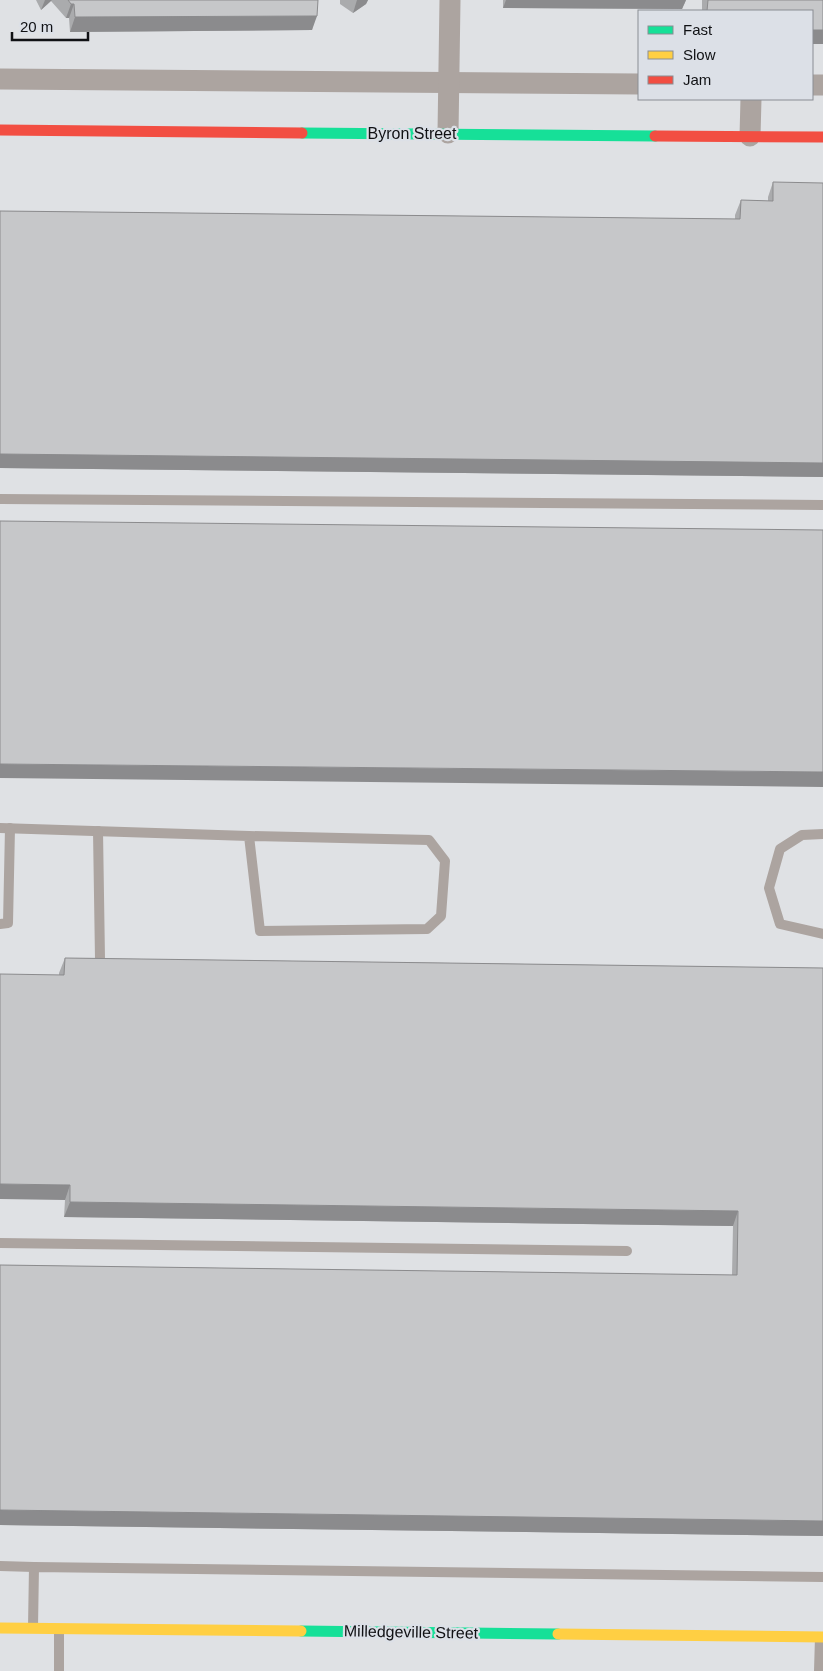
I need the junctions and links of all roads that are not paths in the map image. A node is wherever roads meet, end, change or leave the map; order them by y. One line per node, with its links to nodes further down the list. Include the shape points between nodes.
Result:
1 (450, 0): 3 (street)
2 (0, 79): 3 (street)
3 (449, 82): 4 (street); 7 (street)
4 (638, 84)
5 (751, 100): 8 (street)
6 (0, 130): 7 (street, Byron Street)
7 (448, 133): 8 (street, Byron Street)
8 (750, 136): 9 (street, Byron Street)
9 (823, 137)
10 (0, 499): 11 (lane)
11 (823, 505)
12 (5, 828): 13 (lane); 16 (lane, via 8,923)
13 (98, 831): 15 (lane); 18 (lane)
14 (823, 834): 17 (lane, via 802,835 780,849 769,888 780,924)
15 (249, 836): 15 (lane, via 429,840 445,861 441,916 427,930 260,931)
16 (0, 924)
17 (823, 934)
18 (100, 959)
19 (0, 1243): 20 (lane)
20 (627, 1251)
21 (0, 1566): 22 (lane)
22 (34, 1567): 23 (lane); 25 (lane)
23 (823, 1577)
24 (0, 1628): 25 (street, Milledgeville Street)
25 (33, 1628): 26 (street, Milledgeville Street)
26 (59, 1629): 27 (street, Milledgeville Street); 28 (lane)
27 (821, 1637): 29 (lane)
28 (59, 1671)
29 (819, 1671)

